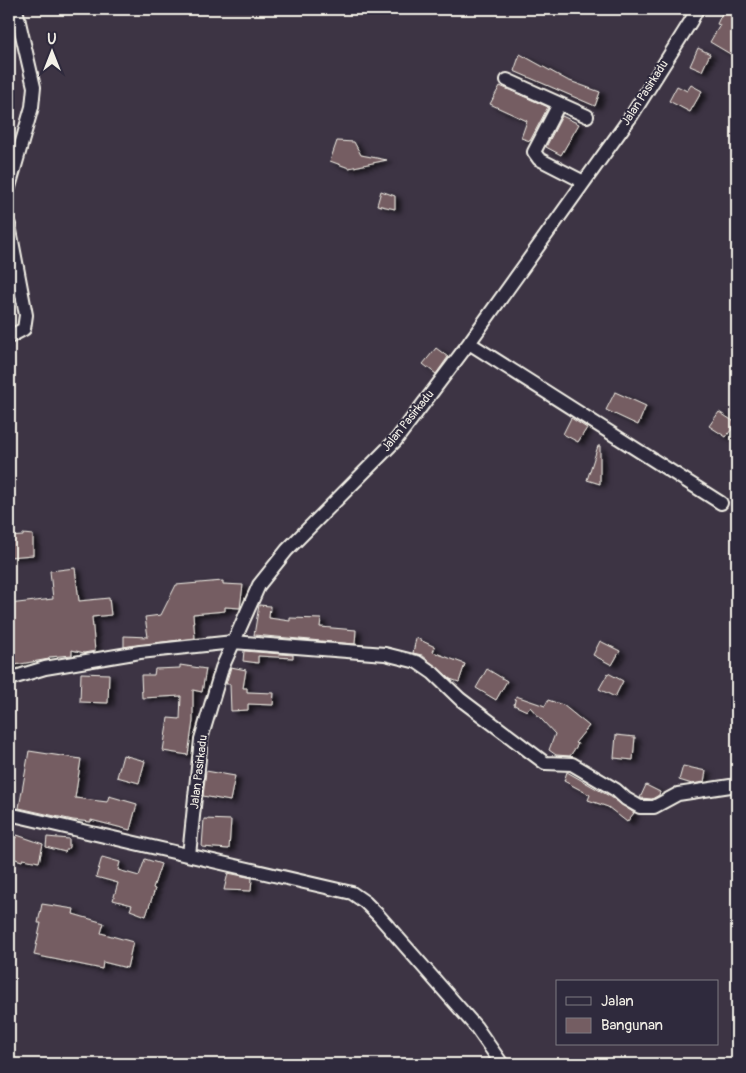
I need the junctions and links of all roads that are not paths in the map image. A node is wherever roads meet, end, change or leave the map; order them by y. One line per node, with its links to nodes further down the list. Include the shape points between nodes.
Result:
1 (16, 9): 7 (street, via 34,87 32,107)
2 (697, 9): 6 (street, Jalan Pasirkadu, via 632,115)
3 (506, 80): 4 (street)
4 (559, 104): 5 (street); 6 (street, via 534,152 539,159)
5 (587, 116)
6 (584, 182): 10 (street, Jalan Pasirkadu)
7 (9, 187)
8 (9, 225): 9 (street, via 26,315 24,329)
9 (9, 337)
10 (470, 343): 11 (street); 12 (street, Jalan Pasirkadu, via 396,440 287,550 259,585)
11 (721, 503)
12 (233, 642): 13 (street, via 140,652 45,668); 14 (street, via 385,654 417,662 481,716 545,763 572,764 640,807 654,807 678,794); 16 (street, Jalan Pasirkadu, via 201,740)
13 (9, 679)
14 (737, 785)
15 (9, 814): 16 (street)
16 (189, 855): 17 (street, via 352,893 365,902 476,1027)
17 (502, 1064)

